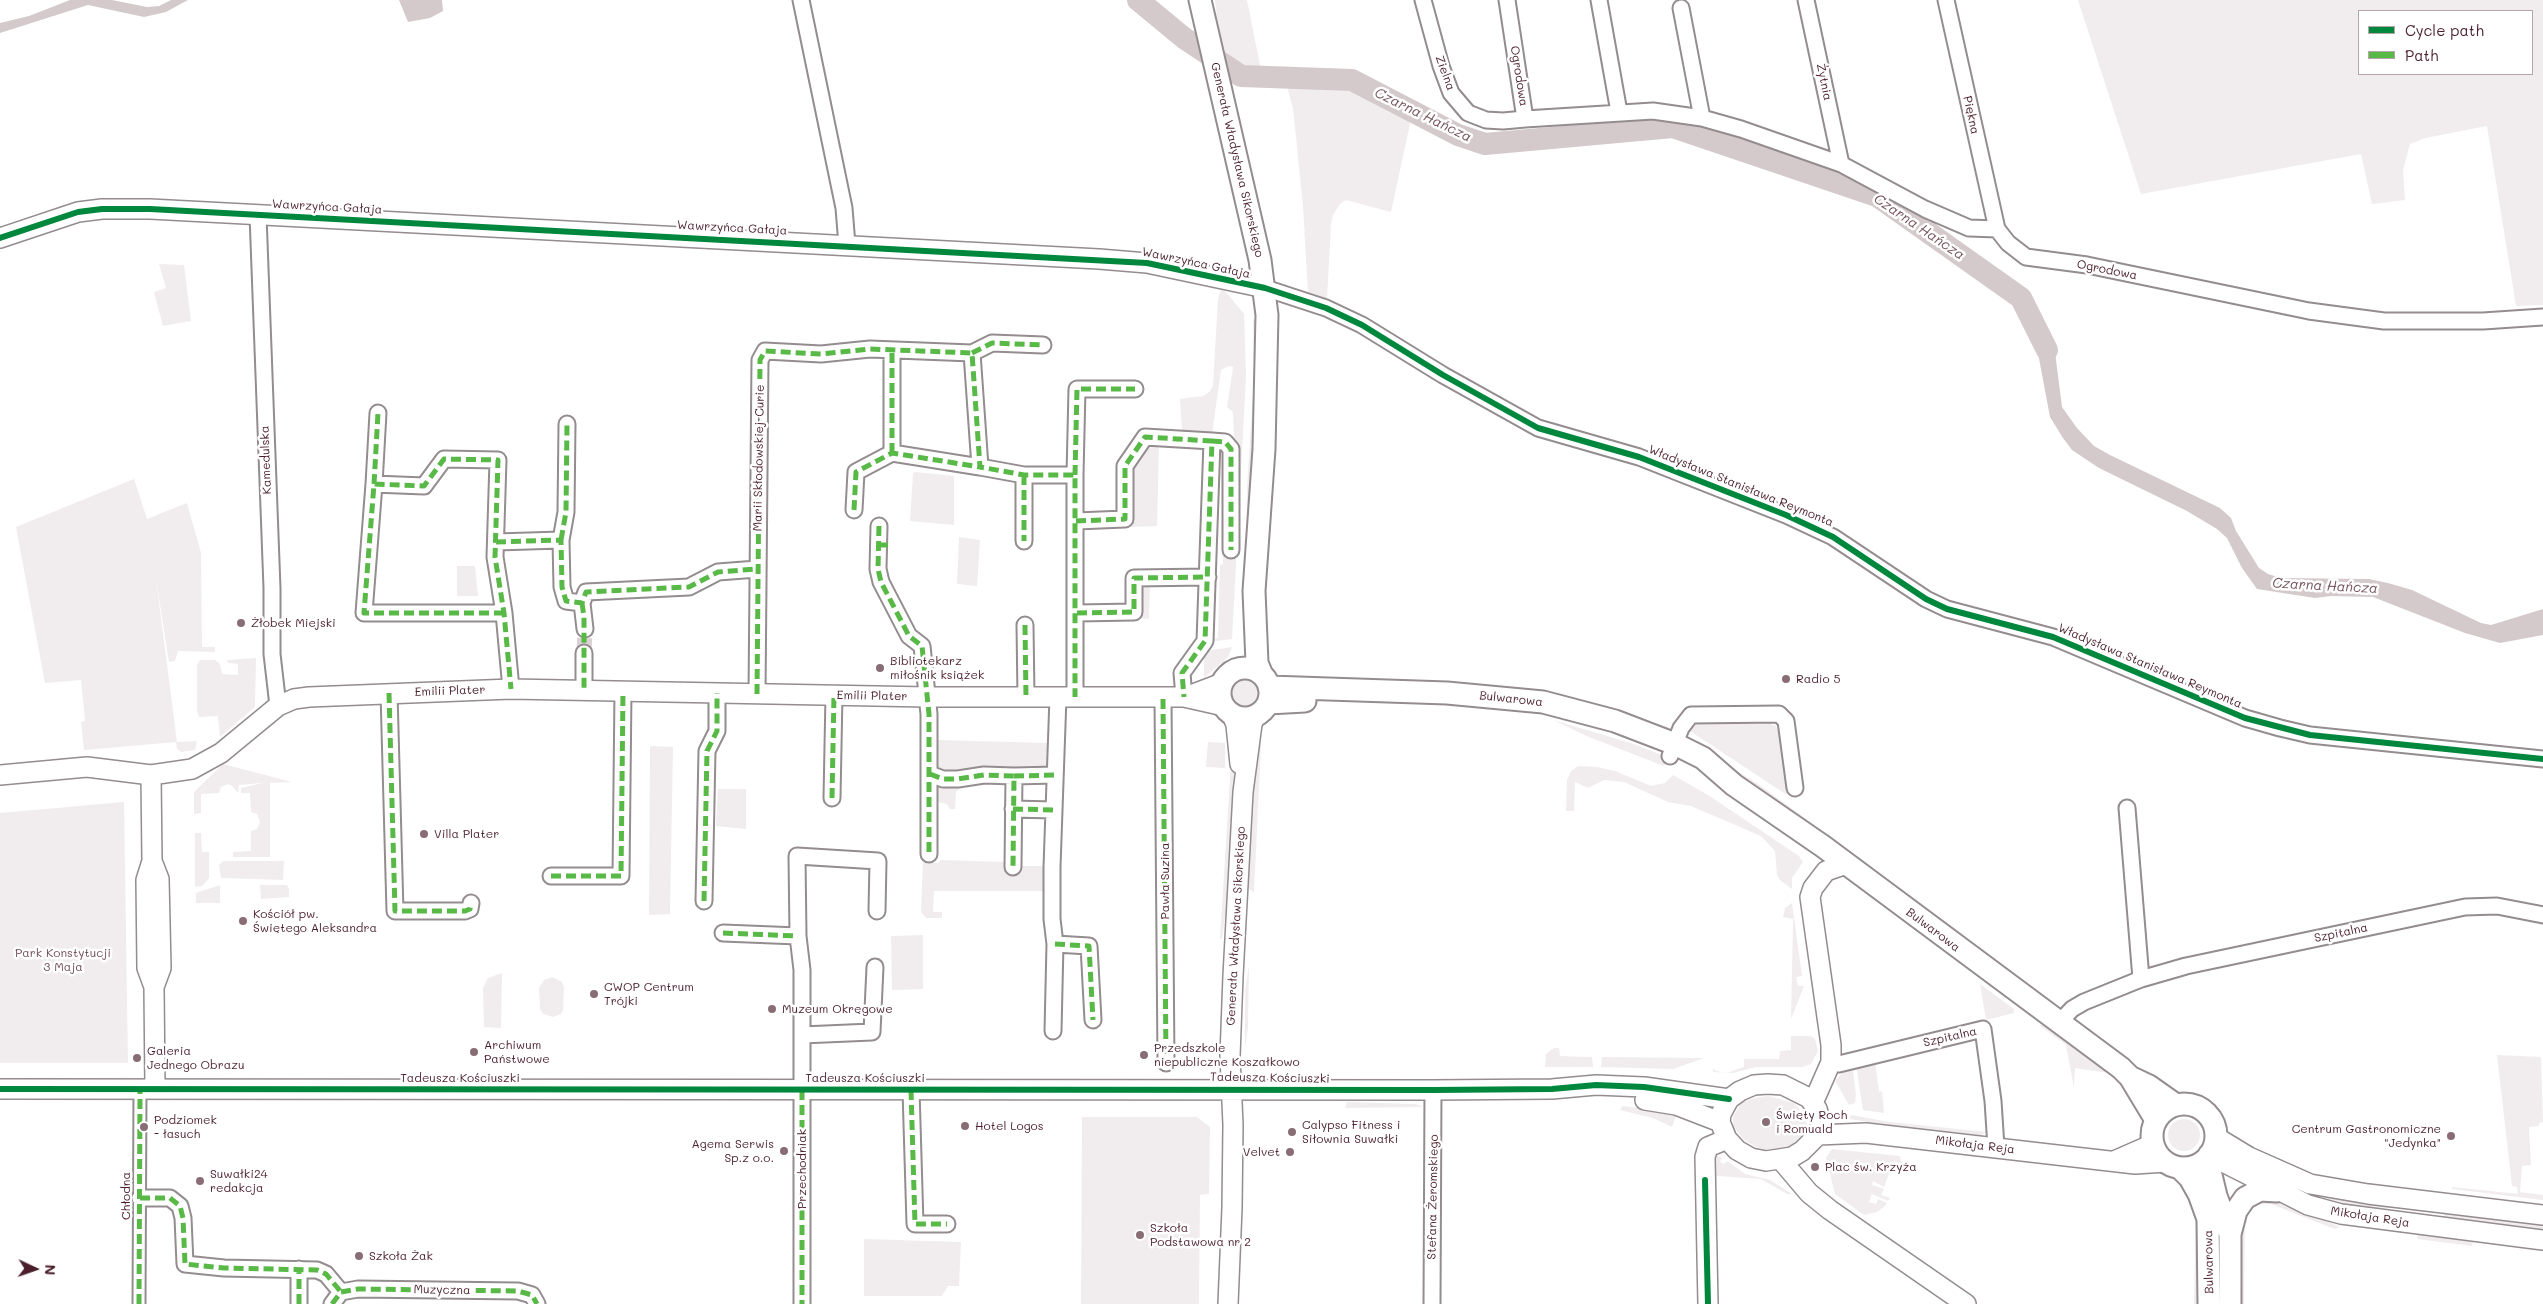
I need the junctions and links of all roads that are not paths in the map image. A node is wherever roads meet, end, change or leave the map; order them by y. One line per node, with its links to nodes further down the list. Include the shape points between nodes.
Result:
1 (801, 0): 16 (street, via 844,208)
2 (1200, 0): 17 (main road, Generała Władysława Sikorskiego)
3 (1423, 0): 11 (street, Zielna, via 1440,66 1451,93 1468,113 1486,120)
4 (1507, 0): 11 (street, Ogrodowa)
5 (1599, 0): 9 (street)
6 (1806, 0): 12 (street, Żytnia)
7 (1946, 0): 14 (street, Piękna)
8 (1681, 8): 10 (street)
9 (1619, 112): 10 (street, Ogrodowa, via 1653,111); 11 (street, Ogrodowa)
10 (1702, 118): 12 (street, Ogrodowa)
11 (1525, 119)
12 (1841, 164): 14 (street, Ogrodowa, via 1969,228)
13 (258, 215): 15 (street, Wawrzyńca Gałaja, via 102,209 78,212); 16 (street, Wawrzyńca Gałaja); 62 (street, Kamedulska, via 272,654)
14 (1997, 229): 18 (street, Ogrodowa, via 2026,257 2087,265 2309,312 2414,322)
15 (0, 238)
16 (847, 245): 17 (street, Wawrzyńca Gałaja, via 1147,263)
17 (1265, 288): 22 (street, Wawrzyńca Gałaja, via 1326,308); 41 (main road, Generała Władysława Sikorskiego, via 1266,392)
18 (2543, 317)
19 (1043, 345): 21 (street, Marii Skłodowskiej-Curie, via 992,343)
20 (892, 352): 21 (street, Marii Skłodowskiej-Curie); 27 (street); 39 (street, Marii Skłodowskiej-Curie, via 870,350 820,354 766,351 760,360)
21 (972, 354): 28 (street)
22 (1443, 375): 65 (street, Władysława Stanisława Reymonta, via 1538,428 1639,457 1786,514 1833,537 1926,599 1947,609 2053,637 2245,718 2310,735)
23 (1135, 389): 30 (street, via 1077,389)
24 (378, 413): 31 (street)
25 (567, 424): 35 (street, via 566,512)
26 (1212, 441): 33 (street, via 1145,437 1125,466 1125,519); 38 (street, via 1225,442 1231,449); 40 (street)
27 (892, 453): 28 (street); 32 (street, via 856,472)
28 (980, 467): 29 (street)
29 (1024, 474): 30 (street); 36 (street)
30 (1075, 476): 33 (street)
31 (374, 484): 37 (street, via 424,486 444,459 498,460); 43 (street, via 364,613)
32 (854, 510)
33 (1076, 521): 44 (street)
34 (879, 526): 58 (street, via 883,545 878,569 881,582 909,636 922,646)
35 (561, 540): 37 (street); 42 (street, via 562,586 566,601)
36 (1024, 541)
37 (496, 542): 43 (street, via 495,557)
38 (1231, 550)
39 (757, 568): 42 (street, via 718,572 689,587 586,592); 54 (street, Marii Skłodowskiej-Curie)
40 (1208, 577): 44 (street, via 1134,578 1134,612); 60 (street, via 1205,641 1182,673)
41 (1254, 591): 48 (main road, Generała Władysława Sikorskiego, via 1242,657); 56 (main road, Generała Władysława Sikorskiego, via 1256,663)
42 (582, 604): 46 (street)
43 (504, 613): 49 (street)
44 (1077, 613): 59 (street)
45 (1025, 625): 57 (street)
46 (585, 629)
47 (584, 653): 50 (street)
48 (1229, 677): 56 (main road, via 1249,669); 60 (street, Emilii Plater); 63 (main road, via 1221,695)
49 (511, 689): 50 (street, Emilii Plater); 53 (street, Emilii Plater)
50 (584, 690): 51 (street, Emilii Plater)
51 (623, 691): 52 (street, Emilii Plater); 82 (street, via 621,876)
52 (718, 693): 54 (street, Emilii Plater); 83 (street, via 717,731 707,751)
53 (390, 694): 62 (street, Emilii Plater, via 309,697); 84 (street, via 395,911 465,911)
54 (758, 694): 55 (street, Emilii Plater)
55 (834, 695): 58 (street, Emilii Plater); 73 (street)
56 (1264, 695): 63 (main road, via 1244,718); 64 (main road, Bulwarowa, via 1292,701 1417,702 1512,709 1591,726); 72 (street, Generała Władysława Sikorskiego, via 1252,724)
57 (1026, 696): 58 (street, Emilii Plater); 59 (street, Emilii Plater)
58 (927, 697): 67 (street)
59 (1066, 697): 61 (street, Emilii Plater); 68 (street)
60 (1184, 697): 61 (street, Emilii Plater); 63 (street, Emilii Plater)
61 (1163, 699): 96 (street, Pawła Suzina)
62 (278, 706): 66 (street, via 204,764 192,769)
63 (1228, 710): 72 (street, Generała Władysława Sikorskiego, via 1236,726)
64 (1673, 750): 71 (street, via 1681,728 1691,716 1779,714 1786,721); 77 (main road, Bulwarowa, via 1734,785)
65 (2543, 759)
66 (151, 774): 69 (street, via 87,768); 100 (street, via 152,860 159,879 161,968 154,987)
67 (930, 774): 70 (street, via 943,779); 78 (street)
68 (1055, 775): 70 (street); 76 (street)
69 (0, 776)
70 (1014, 776): 75 (street)
71 (1795, 788)
72 (1243, 792): 101 (street, Generała Władysława Sikorskiego, via 1233,976)
73 (832, 798)
74 (2127, 808): 91 (street)
75 (1013, 809): 76 (street); 80 (street)
76 (1054, 810): 89 (street, via 1052,919)
77 (1824, 848): 79 (main road, Bulwarowa); 81 (street)
78 (928, 854)
79 (1846, 864): 81 (street); 93 (main road, Bulwarowa)
80 (1012, 867)
81 (1826, 871): 97 (street, via 1810,897 1831,1045)
82 (550, 876)
83 (704, 901)
84 (471, 904)
85 (877, 910): 88 (street, Przechodniak, via 878,861 797,856)
86 (2543, 915): 91 (street, Szpitalna, via 2496,906 2465,907 2186,966)
87 (723, 933): 88 (street)
88 (798, 936): 95 (street, Przechodniak, via 802,970)
89 (1055, 944): 92 (street, via 1089,946); 94 (street)
90 (875, 967): 95 (street, via 872,1032)
91 (2141, 979): 93 (street, Szpitalna, via 2084,1002)
92 (1093, 1020)
93 (2059, 1023): 98 (main road, Bulwarowa)
94 (1053, 1031)
95 (802, 1035): 102 (street, Przechodniak)
96 (1166, 1062)
97 (1829, 1065): 106 (street); 109 (street); 116 (street, Szpitalna, via 1983,1029)
98 (2130, 1077): 108 (main road, Bulwarowa); 110 (main road, Bulwarowa)
99 (0, 1089): 100 (street, Tadeusza Kościuszki)
100 (148, 1089): 102 (street, Tadeusza Kościuszki); 121 (street, Chłodna)
101 (1231, 1089): 103 (street, Tadeusza Kościuszki); 104 (street, Tadeusza Kościuszki); 132 (street, Generała Władysława Sikorskiego, via 1233,1144)
102 (802, 1090): 103 (street, Tadeusza Kościuszki); 131 (street, Przechodniak)
103 (911, 1090): 123 (street, Tadeusza Kościuszki, via 915,1224)
104 (1433, 1090): 105 (street, Tadeusza Kościuszki); 133 (street, Stefana Żeromskiego)
105 (1552, 1090): 107 (street, Tadeusza Kościuszki, via 1596,1085 1644,1087); 111 (street, Tadeusza Kościuszki, via 1590,1098 1653,1100 1698,1112)
106 (1796, 1091): 107 (street, via 1783,1085 1761,1084 1740,1091); 109 (street)
107 (1728, 1100): 111 (street, via 1721,1114)
108 (2176, 1105): 110 (main road); 115 (main road, via 2195,1106 2204,1111 2210,1118)
109 (1816, 1110): 112 (street); 113 (street, via 1821,1122)
110 (2156, 1120): 114 (main road)
111 (1724, 1130): 117 (street, via 1737,1150 1751,1158 1766,1162); 134 (street, via 1708,1147 1705,1157)
112 (1866, 1133): 113 (street); 116 (street, Mikołaja Reja)
113 (1818, 1135): 117 (street, via 1802,1151)
114 (2153, 1144): 118 (street, Mikołaja Reja); 119 (main road, via 2156,1151)
115 (2212, 1146): 119 (main road, via 2199,1164); 120 (street, Mikołaja Reja); 122 (street, Mikołaja Reja, via 2249,1157 2310,1184); 124 (main road, Bulwarowa, via 2210,1171)
116 (1996, 1148): 118 (street, Mikołaja Reja)
117 (1781, 1160): 135 (street, via 1809,1193 1830,1210)
118 (2114, 1161): 119 (street, Mikołaja Reja)
119 (2173, 1165): 136 (main road, Bulwarowa, via 2190,1178 2208,1219)
120 (2277, 1191): 124 (main road, via 2260,1190 2245,1198 2236,1211); 125 (street, Mikołaja Reja, via 2308,1205 2341,1214)
121 (140, 1198): 126 (street, Muzyczna, via 170,1198 180,1206 185,1264); 128 (street, Chłodna)
122 (2543, 1215)
123 (947, 1224)
124 (2230, 1234): 137 (main road, Bulwarowa)
125 (2543, 1240)
126 (299, 1269): 127 (street, Muzyczna, via 322,1271); 129 (street)
127 (337, 1298): 130 (street, Muzyczna, via 353,1289 518,1291 532,1296)
128 (139, 1304)
129 (299, 1304)
130 (538, 1304)
131 (802, 1304)
132 (1228, 1304)
133 (1432, 1304)
134 (1708, 1304)
135 (1966, 1304)
136 (2209, 1304)
137 (2230, 1304)

